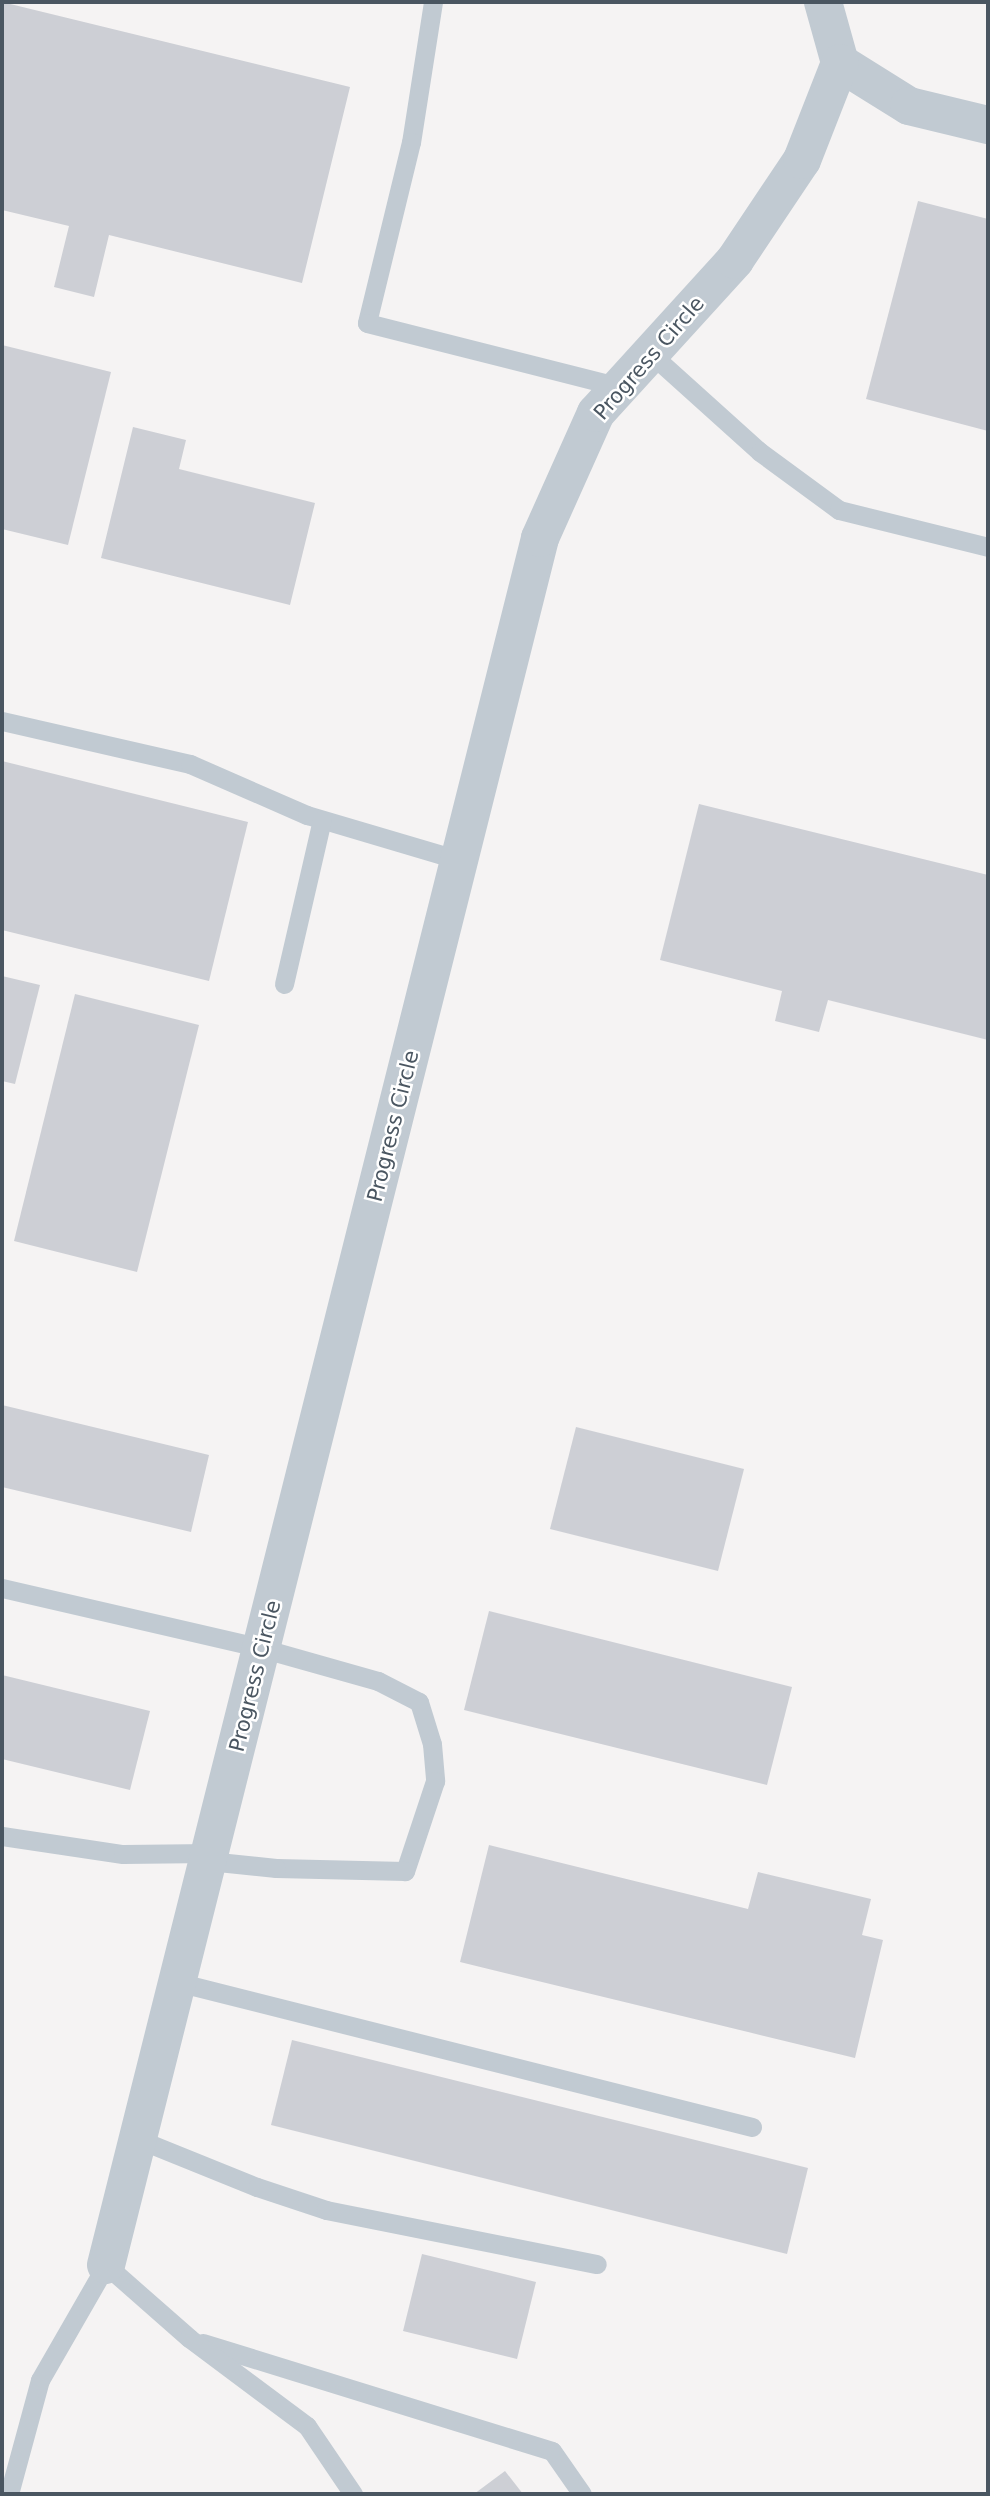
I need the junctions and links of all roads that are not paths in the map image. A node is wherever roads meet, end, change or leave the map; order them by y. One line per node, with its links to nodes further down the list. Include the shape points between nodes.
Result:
1 (433, 2): 6 (lane, via 411,142 367,323)
2 (823, 2): 3 (street)
3 (840, 63): 4 (street, via 909,106); 5 (street, Progress Circle, via 802,160 735,260)
4 (988, 125)
5 (650, 353): 6 (street, Progress Circle); 7 (lane, via 760,452 839,510)
6 (620, 387): 10 (street, Progress Circle, via 596,413 540,538)
7 (988, 547)
8 (2, 721): 9 (lane, via 190,764)
9 (322, 820): 10 (lane); 11 (lane)
10 (459, 860): 13 (street, Progress Circle)
11 (285, 984)
12 (2, 1588): 13 (lane)
13 (261, 1648): 15 (street, Progress Circle); 15 (lane, via 378,1681 419,1702 432,1744 435,1781 405,1871 276,1868)
14 (2, 1836): 15 (lane, via 123,1854)
15 (209, 1857): 16 (street, Progress Circle)
16 (177, 1982): 17 (lane); 18 (street, Progress Circle)
17 (752, 2127)
18 (138, 2139): 19 (lane, via 326,2210); 20 (street, Progress Circle)
19 (597, 2264)
20 (106, 2265): 21 (lane); 22 (lane, via 40,2380)
21 (189, 2338): 23 (lane, via 306,2426); 24 (lane, via 552,2451)
22 (9, 2494)
23 (353, 2494)
24 (582, 2494)

